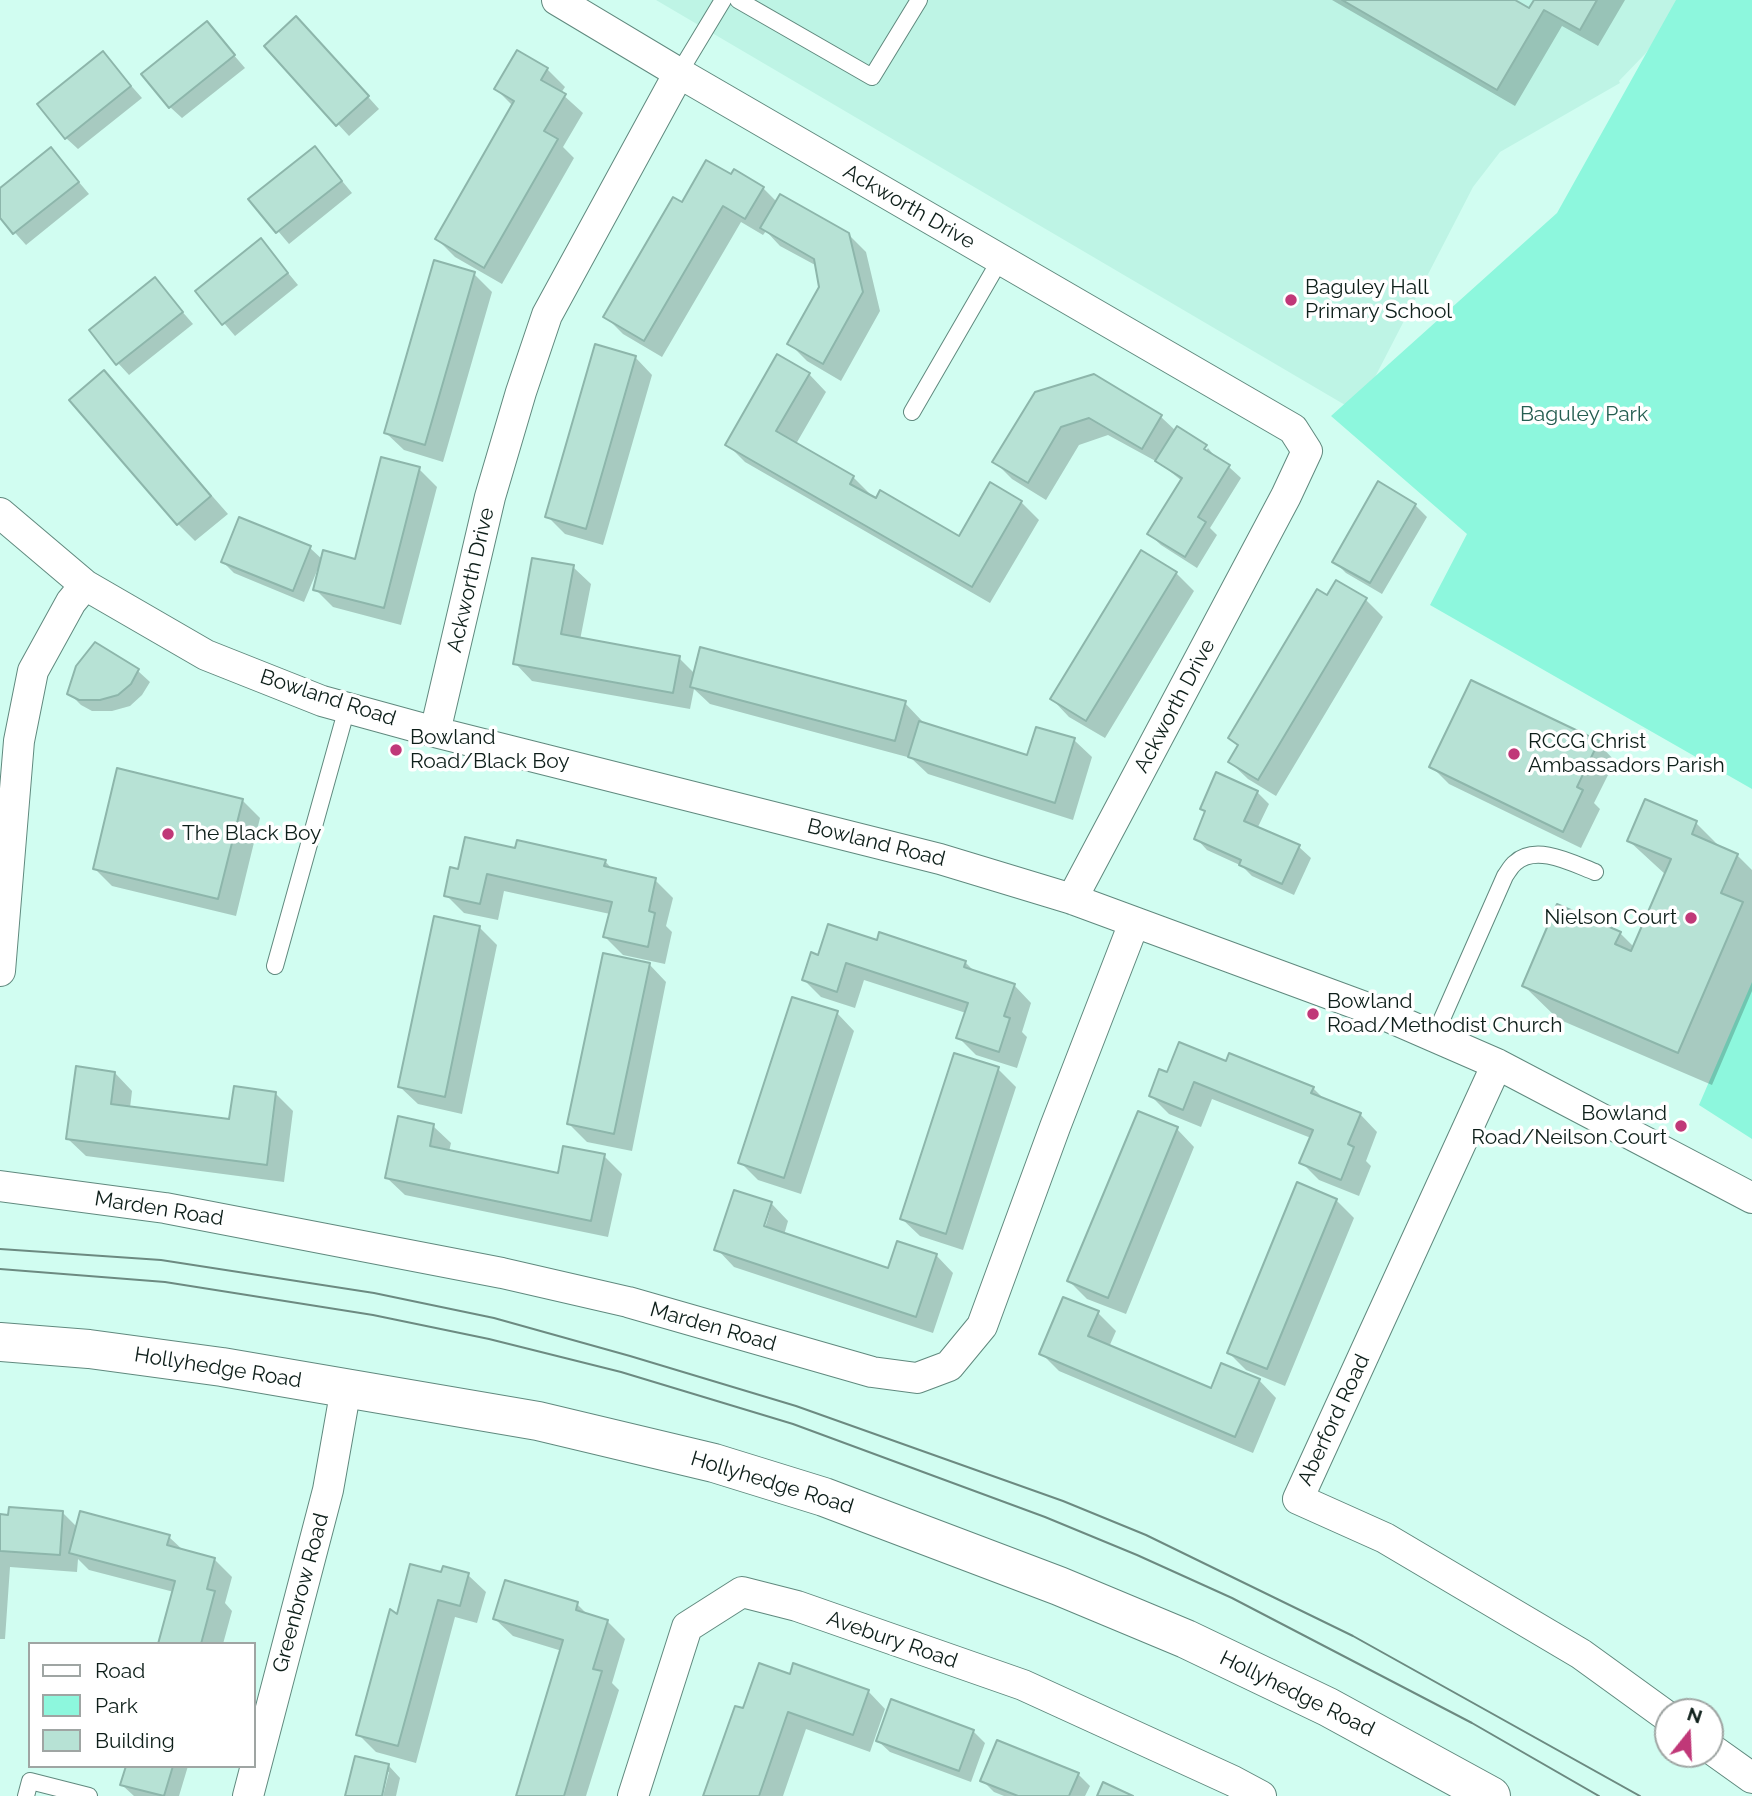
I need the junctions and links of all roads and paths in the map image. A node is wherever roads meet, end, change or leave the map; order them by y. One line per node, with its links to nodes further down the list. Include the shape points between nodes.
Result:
1 (557, 0): 5 (street)
2 (723, 0): 5 (lane)
3 (738, 0): 4 (lane, via 872,77)
4 (919, 0)
5 (679, 73): 6 (street, Ackworth Drive); 11 (street, Ackworth Drive, via 547,315 490,497)
6 (1000, 260): 7 (lane); 13 (street, Ackworth Drive, via 1293,429 1307,451)
7 (912, 412)
8 (0, 513): 9 (street, Bowland Road)
9 (85, 585): 10 (street, Bowland Road, via 206,655); 16 (street, via 33,671 19,741)
10 (347, 708): 11 (street, Bowland Road); 15 (lane)
11 (435, 732): 13 (street, Bowland Road, via 940,859)
12 (1595, 873): 17 (lane, via 1550,856 1524,857 1515,863 1505,876)
13 (1072, 899): 14 (street, Bowland Road)
14 (1135, 923): 17 (street, Bowland Road); 19 (street, Marden Road, via 982,1326 949,1366 916,1378 872,1373 628,1302 515,1276 165,1208)
15 (275, 965)
16 (0, 971)
17 (1434, 1037): 18 (street, Bowland Road)
18 (1497, 1064): 20 (street, Bowland Road); 23 (street, Aberford Road, via 1298,1499 1397,1545 1581,1654)
19 (0, 1186)
20 (1752, 1198)
21 (0, 1342): 22 (street, Hollyhedge Road, via 89,1349)
22 (346, 1388): 25 (street, Greenbrow Road, via 328,1490); 33 (street, Hollyhedge Road, via 538,1421 714,1464 824,1497 1186,1639 1328,1707)
23 (1654, 1707)
24 (1724, 1758): 27 (street)
25 (256, 1765)
26 (255, 1768): 30 (street, Greenbrow Road)
27 (1752, 1778)
28 (26, 1796): 29 (lane, via 30,1781)
29 (89, 1796)
30 (248, 1796)
31 (633, 1796): 32 (street, Avebury Road, via 687,1627 742,1592 797,1606 1023,1685)
32 (1261, 1796)
33 (1491, 1796)

